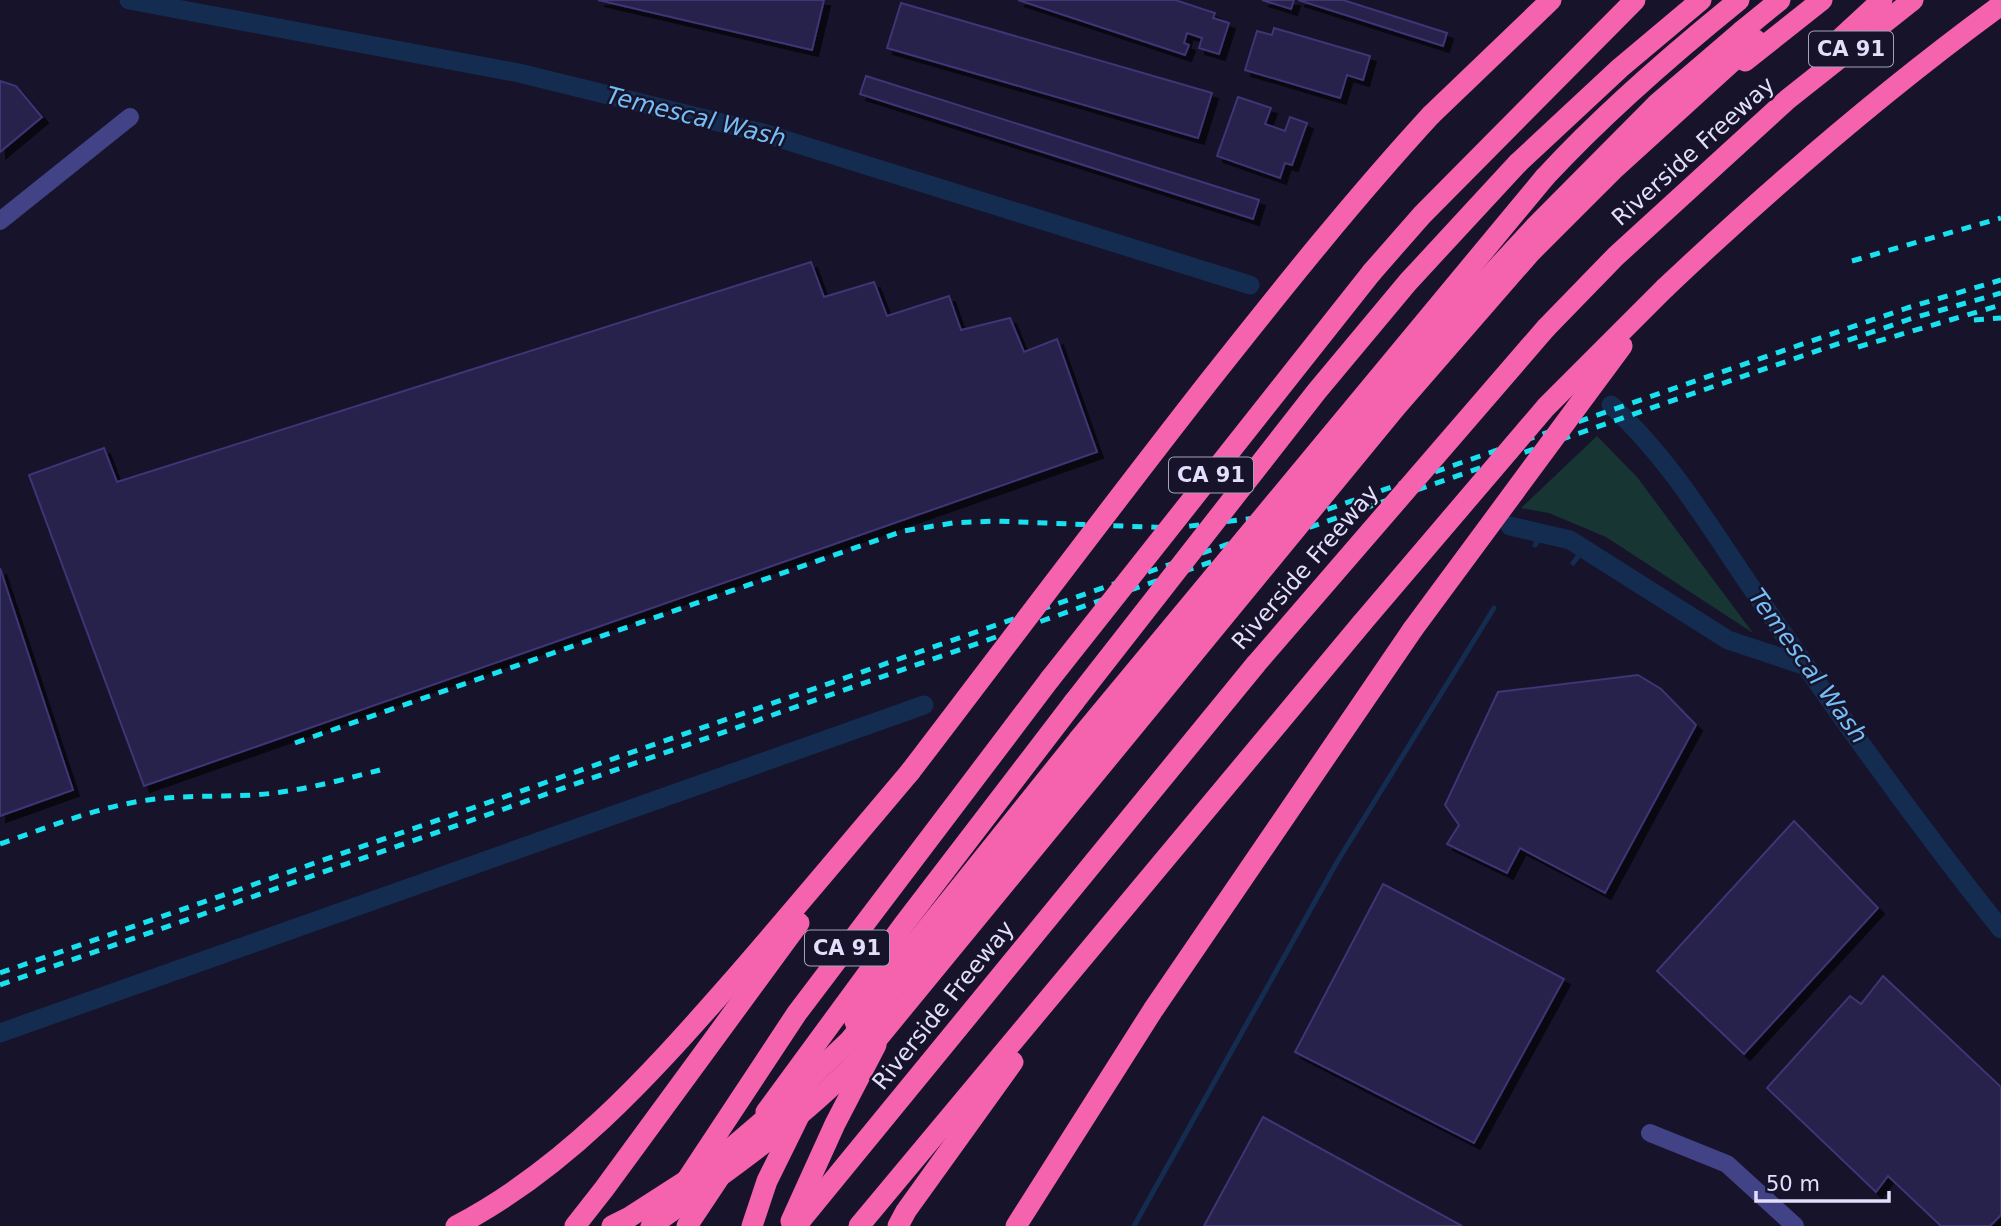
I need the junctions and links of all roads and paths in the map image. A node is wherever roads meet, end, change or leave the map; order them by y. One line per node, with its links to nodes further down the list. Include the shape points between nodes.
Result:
1 (1551, 0): 16 (highway, bridge, via 1391,159 1266,309)
2 (1635, 0): 23 (highway, CA 91, bridge, via 1422,215 1372,272 1051,679 797,1013)
3 (1701, 0): 24 (highway, bridge, via 1518,163 1358,341 904,924)
4 (1739, 0): 25 (highway, bridge, via 1592,127 1545,177 1079,739 872,997 817,1080 767,1181)
5 (1780, 0): 11 (highway)
6 (1807, 0): 11 (highway)
7 (1822, 0): 26 (highway, bridge, via 1694,106 1455,333 982,897 907,994 835,1124)
8 (1882, 0): 12 (highway, via 1842,37)
9 (1913, 0): 12 (highway, Riverside Freeway / CA 91)
10 (2001, 5): 15 (highway, via 1847,125)
11 (1749, 36): 21 (highway, bridge, via 1640,121 1474,293 1166,656 850,1040 715,1162); 22 (highway, bridge, via 1521,264 1388,418 852,1068 766,1144)
12 (1788, 99): 27 (highway, Riverside Freeway / CA 91, bridge, via 1616,256 1546,328 1256,664)
13 (130, 117): 14 (street)
14 (0, 221)
15 (1665, 288): 17 (highway, bridge, via 1546,407); 30 (highway, bridge, via 1412,629 1153,1010)
16 (910, 772): 19 (highway, via 760,950 622,1102 511,1194); 20 (highway)
17 (1196, 824): 28 (highway); 29 (highway, via 1035,1032)
18 (1650, 1133): 31 (street, via 1727,1164)
19 (456, 1226)
20 (575, 1226)
21 (612, 1226)
22 (650, 1226)
23 (656, 1226)
24 (687, 1226)
25 (752, 1226)
26 (789, 1226)
27 (796, 1226)
28 (859, 1226)
29 (898, 1226)
30 (1016, 1226)
31 (1795, 1226)

